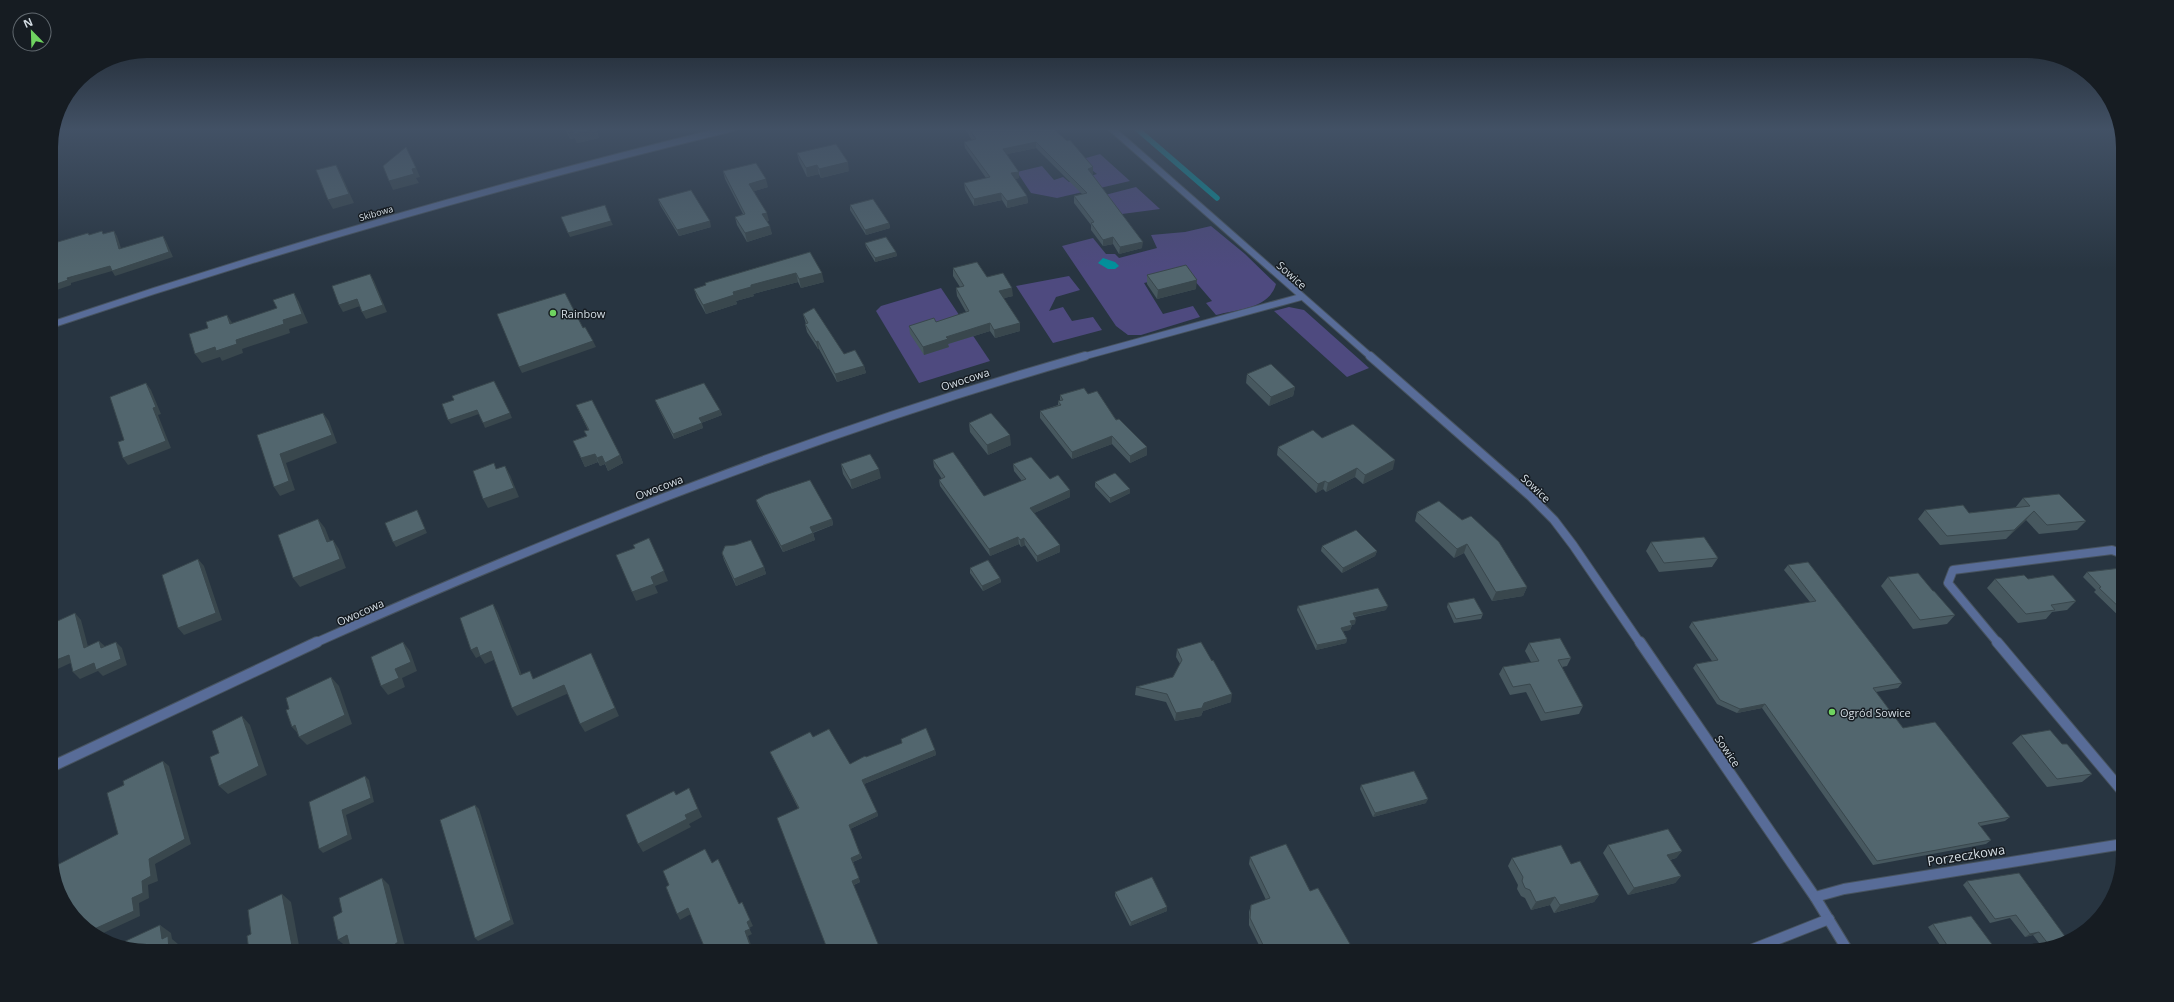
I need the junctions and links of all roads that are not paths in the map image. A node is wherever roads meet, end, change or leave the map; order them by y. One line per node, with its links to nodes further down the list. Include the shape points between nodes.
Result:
1 (545, 175): 4 (street, Skibowa, via 279,251)
2 (1164, 175): 3 (street, Sowice)
3 (1301, 297): 6 (street, Owocowa, via 997,380 865,423 640,506 406,603 246,674); 9 (street, Sowice, via 1530,496 1554,520 1578,551)
4 (58, 323)
5 (2116, 551): 7 (street, via 1954,570 1948,584)
6 (58, 764)
7 (2116, 784)
8 (2116, 845): 9 (street, Porzeczkowa, via 1844,889)
9 (1815, 897): 10 (street, Sowice)
10 (1829, 919): 11 (street); 12 (street, Sowice)
11 (1766, 944)
12 (1844, 944)

